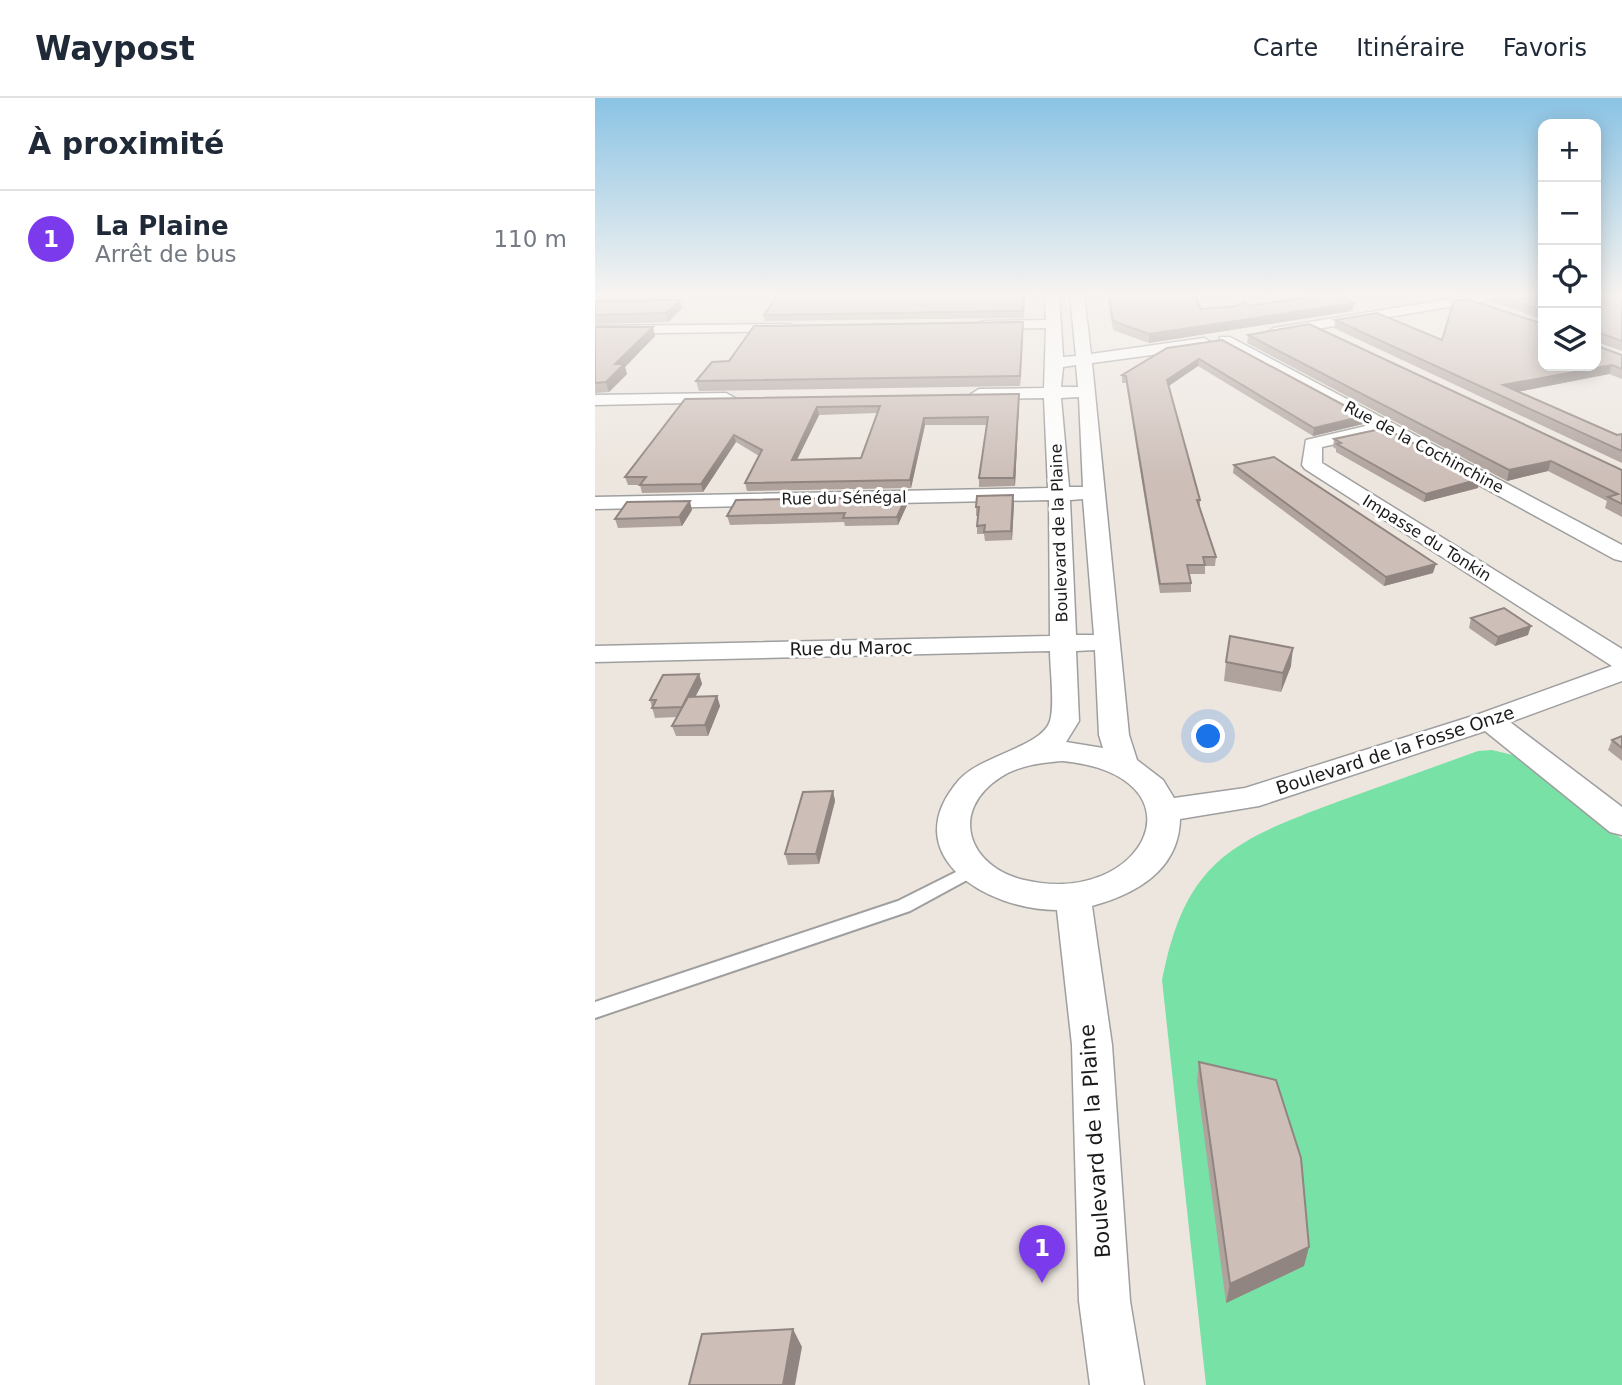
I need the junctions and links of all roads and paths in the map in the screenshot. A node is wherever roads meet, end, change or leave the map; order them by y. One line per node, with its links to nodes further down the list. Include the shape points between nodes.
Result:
1 (1055, 355): 6 (street, Boulevard de la Plaine)
2 (1082, 355): 5 (street, Boulevard de la Plaine)
3 (1122, 355): 5 (street)
4 (1253, 355): 12 (street, Rue de la Cochinchine)
5 (1082, 361): 6 (street); 7 (street, Boulevard de la Plaine)
6 (1055, 362): 8 (street, Boulevard de la Plaine)
7 (1087, 392): 8 (street); 13 (street, Boulevard de la Plaine)
8 (1052, 393): 9 (street); 14 (street, Boulevard de la Plaine)
9 (959, 395)
10 (740, 398): 11 (street)
11 (595, 400)
12 (1386, 427): 18 (street, Rue de la Cochinchine); 24 (street, Impasse du Tonkin, via 1313,444 1312,465)
13 (1092, 437): 14 (street); 16 (street, Boulevard de la Plaine)
14 (1055, 438): 15 (street, Boulevard de la Plaine)
15 (1059, 493): 16 (street, Rue du Sénégal); 17 (street, Rue du Sénégal); 20 (street, Boulevard de la Plaine)
16 (1093, 493): 19 (street, Boulevard de la Plaine)
17 (595, 503)
18 (1622, 554)
19 (1101, 559): 20 (street); 22 (street, Boulevard de la Plaine)
20 (1061, 561): 21 (street, Boulevard de la Plaine)
21 (1063, 642): 22 (street, Rue du Maroc); 23 (street, Rue du Maroc); 27 (street, Boulevard de la Plaine, via 1065,721 1052,740)
22 (1108, 642): 28 (street, Boulevard de la Plaine, via 1114,735)
23 (595, 654)
24 (1622, 662)
25 (1622, 672): 26 (street, Boulevard de la Fosse Onze)
26 (1489, 720): 29 (street, Boulevard de la Fosse Onze, via 1248,798); 30 (street)
27 (1029, 755): 28 (street, via 1095,754); 31 (street, via 994,767 968,788 953,814 954,843)
28 (1124, 765): 29 (street, via 1157,793)
29 (1164, 811): 32 (street, via 1164,834 1154,855 1134,875 1107,889)
30 (1622, 824)
31 (972, 870): 32 (street, via 999,887 1035,897); 33 (lane, via 904,906)
32 (1074, 897): 34 (street, Boulevard de la Plaine, via 1074,936 1092,1044 1107,1336)
33 (595, 1010)
34 (1117, 1385)

